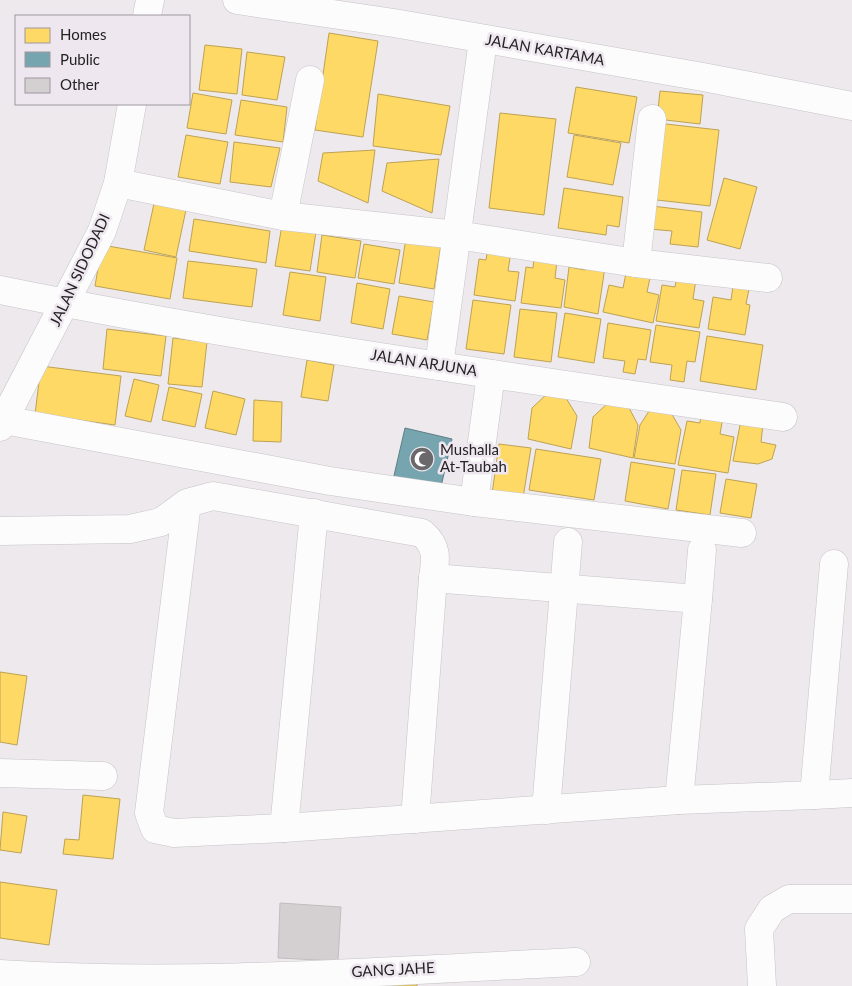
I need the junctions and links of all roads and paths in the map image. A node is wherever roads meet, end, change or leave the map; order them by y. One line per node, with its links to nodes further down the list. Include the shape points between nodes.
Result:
1 (150, 0): 3 (street)
2 (237, 0): 4 (street, JALAN KARTAMA)
3 (147, 15)
4 (483, 40): 7 (street, JALAN KARTAMA, via 703,76); 11 (street)
5 (310, 80): 10 (street)
6 (132, 105): 9 (street, JALAN SIDODADI)
7 (852, 106)
8 (652, 118): 12 (street)
9 (118, 183): 10 (street); 15 (street, JALAN SIDODADI, via 102,231)
10 (283, 216): 11 (street)
11 (457, 235): 12 (street); 16 (street)
12 (636, 263): 13 (street)
13 (768, 278)
14 (0, 290): 15 (street, JALAN ARJUNA)
15 (66, 304): 16 (street, JALAN ARJUNA); 19 (street, JALAN SIDODADI)
16 (438, 366): 17 (street, JALAN ARJUNA)
17 (491, 374): 18 (street, JALAN ARJUNA); 20 (street)
18 (783, 417)
19 (2, 423): 20 (street, via 330,481)
20 (474, 502): 24 (street)
21 (187, 503): 22 (street, via 213,496); 23 (street, via 160,522 130,529); 38 (street, via 149,813 155,829 174,833)
22 (314, 513): 28 (street, via 422,533 431,540 436,555); 38 (street)
23 (0, 530)
24 (742, 533)
25 (568, 542): 29 (street)
26 (702, 550): 30 (street)
27 (834, 564): 34 (street)
28 (433, 578): 29 (street); 37 (street)
29 (563, 590): 30 (street); 36 (street)
30 (698, 599): 35 (street)
31 (0, 773): 32 (street)
32 (103, 776)
33 (852, 793): 34 (street)
34 (814, 795): 35 (street)
35 (679, 800): 36 (street)
36 (546, 810): 37 (street)
37 (415, 819): 38 (street)
38 (284, 828)
39 (852, 899): 43 (street, via 790,899 772,909 759,929)
40 (576, 962): 42 (street, GANG JAHE)
41 (0, 974): 42 (street, GANG JAHE)
42 (67, 982)
43 (762, 986)

